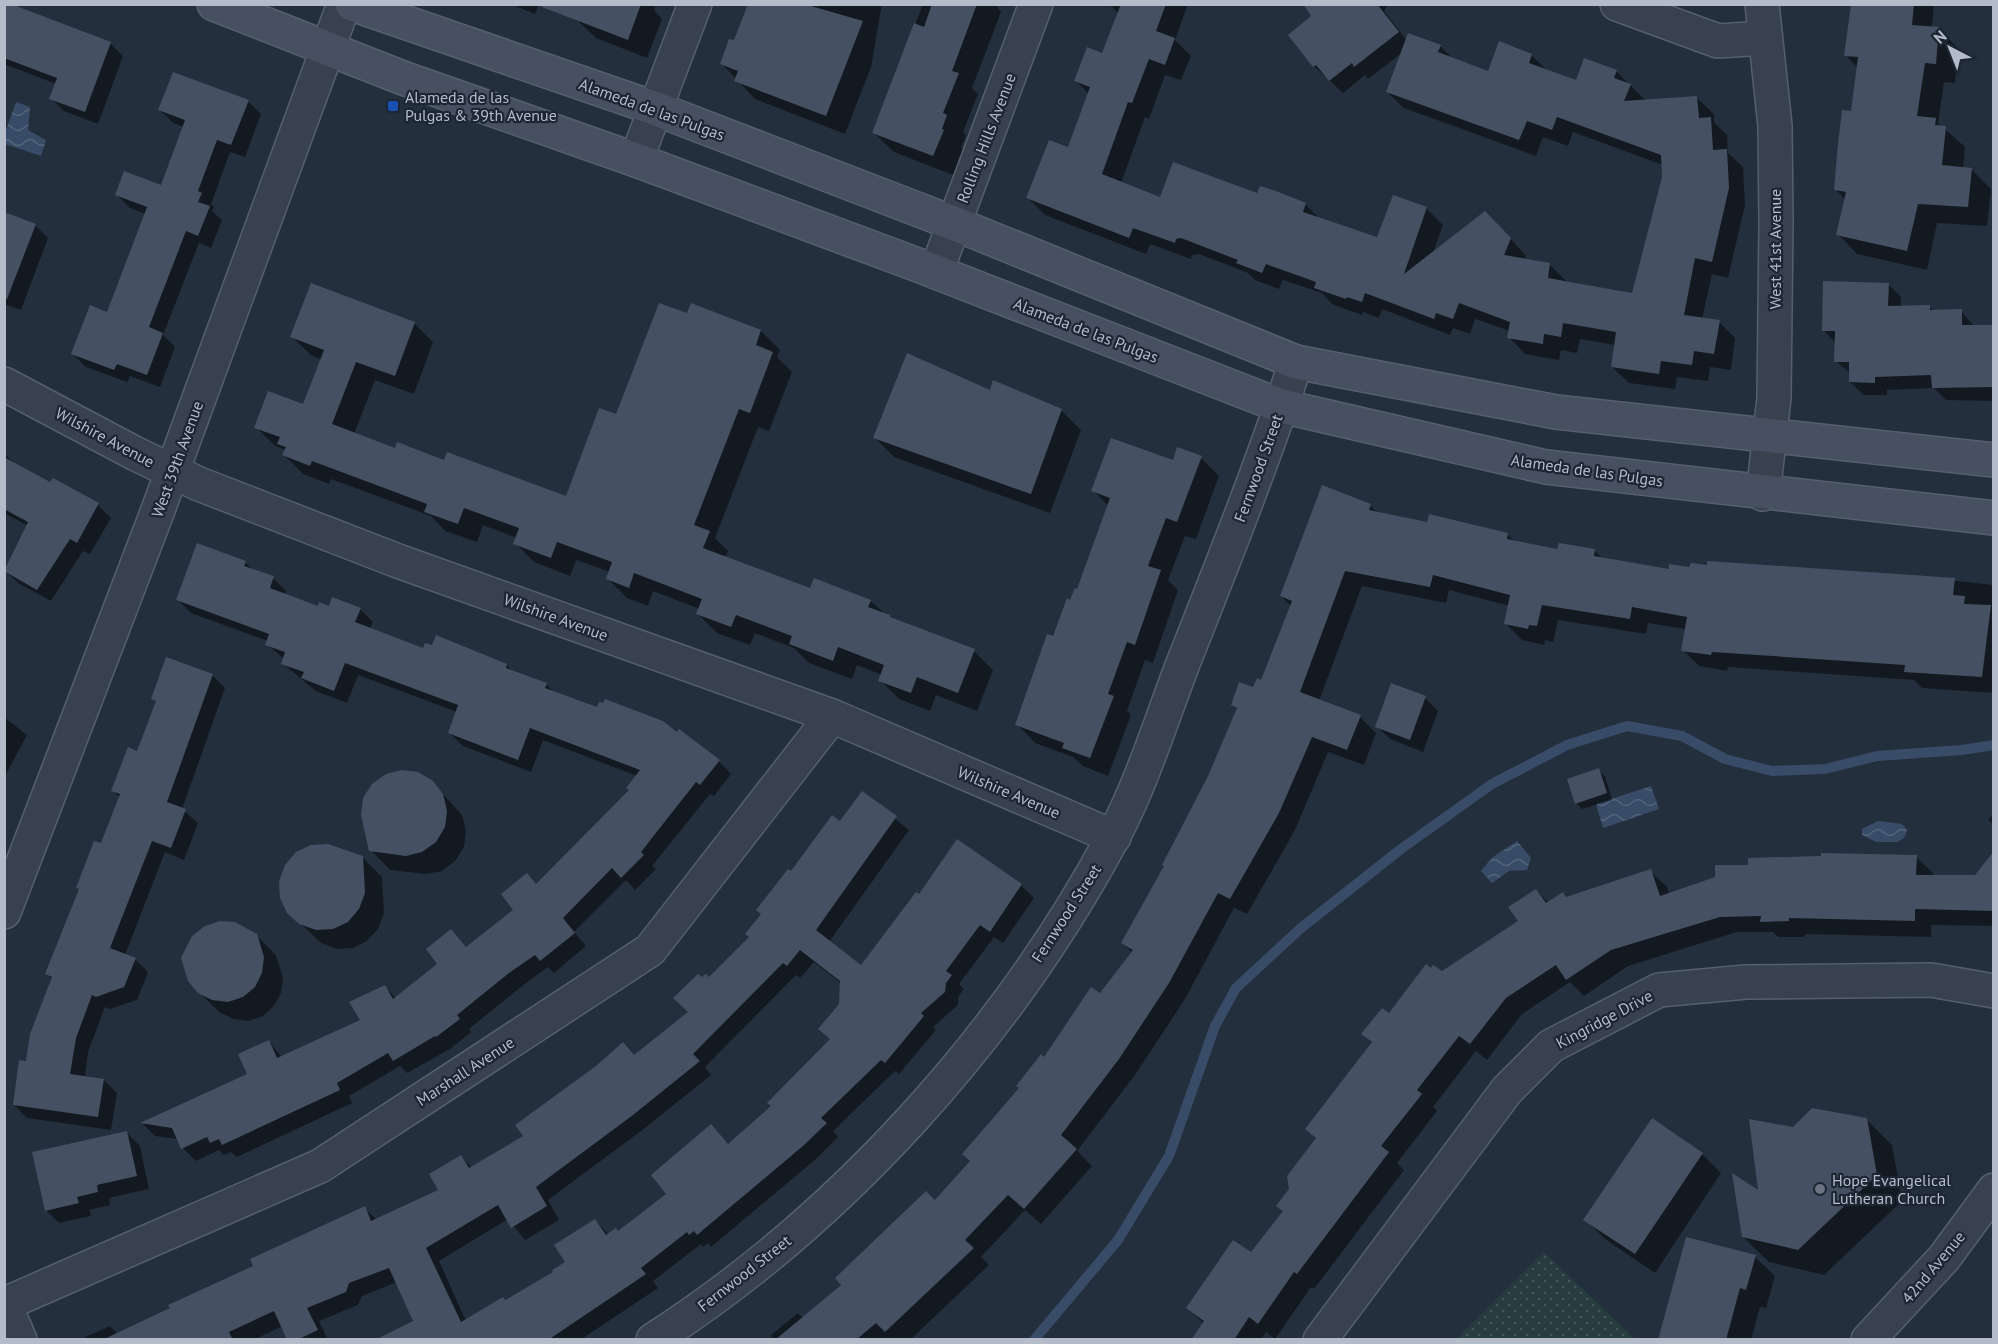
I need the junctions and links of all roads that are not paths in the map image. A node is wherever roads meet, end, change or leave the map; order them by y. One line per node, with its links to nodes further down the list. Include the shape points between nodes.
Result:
1 (214, 4): 9 (main road, Alameda de las Pulgas)
2 (344, 4): 9 (street, West 39th Avenue)
3 (352, 4): 10 (main road, Alameda de las Pulgas)
4 (695, 4): 10 (street)
5 (1036, 4): 12 (street, Rolling Hills Avenue)
6 (1617, 4): 8 (street, via 1718,41)
7 (1762, 4): 8 (street, West 41st Avenue)
8 (1765, 38): 17 (street, West 41st Avenue, via 1775,126)
9 (326, 49): 11 (main road, Alameda de las Pulgas); 19 (street, West 39th Avenue)
10 (654, 108): 11 (street); 12 (main road, Alameda de las Pulgas)
11 (636, 160): 13 (main road, Alameda de las Pulgas)
12 (953, 223): 13 (street, Rolling Hills Avenue); 14 (main road, Alameda de las Pulgas)
13 (936, 272): 16 (main road, Alameda de las Pulgas)
14 (1296, 362): 16 (street, Fernwood Street); 17 (main road, Alameda de las Pulgas, via 1556,412)
15 (4, 384): 19 (street, Wilshire Avenue)
16 (1281, 406): 20 (main road, Alameda de las Pulgas, via 1546,467); 23 (street, Fernwood Street)
17 (1772, 435): 18 (main road, Alameda de las Pulgas); 20 (street, West 41st Avenue)
18 (1994, 460)
19 (171, 472): 22 (street, Wilshire Avenue, via 398,561); 24 (street, West 39th Avenue)
20 (1763, 494): 21 (main road, Alameda de las Pulgas)
21 (1994, 518)
22 (832, 716): 23 (street, Wilshire Avenue); 27 (street, Marshall Avenue, via 650,950 320,1166)
23 (1114, 837): 29 (street, Fernwood Street, via 1068,914 992,1026 919,1110 845,1187 761,1263)
24 (8, 893)
25 (1994, 991): 30 (street, Kingridge Drive, via 1931,980 1746,982 1659,990 1551,1046 1507,1090)
26 (1994, 1190): 31 (street, 42nd Avenue, via 1944,1258)
27 (5, 1304): 28 (street)
28 (20, 1340)
29 (653, 1340)
30 (1320, 1340)
31 (1868, 1340)

